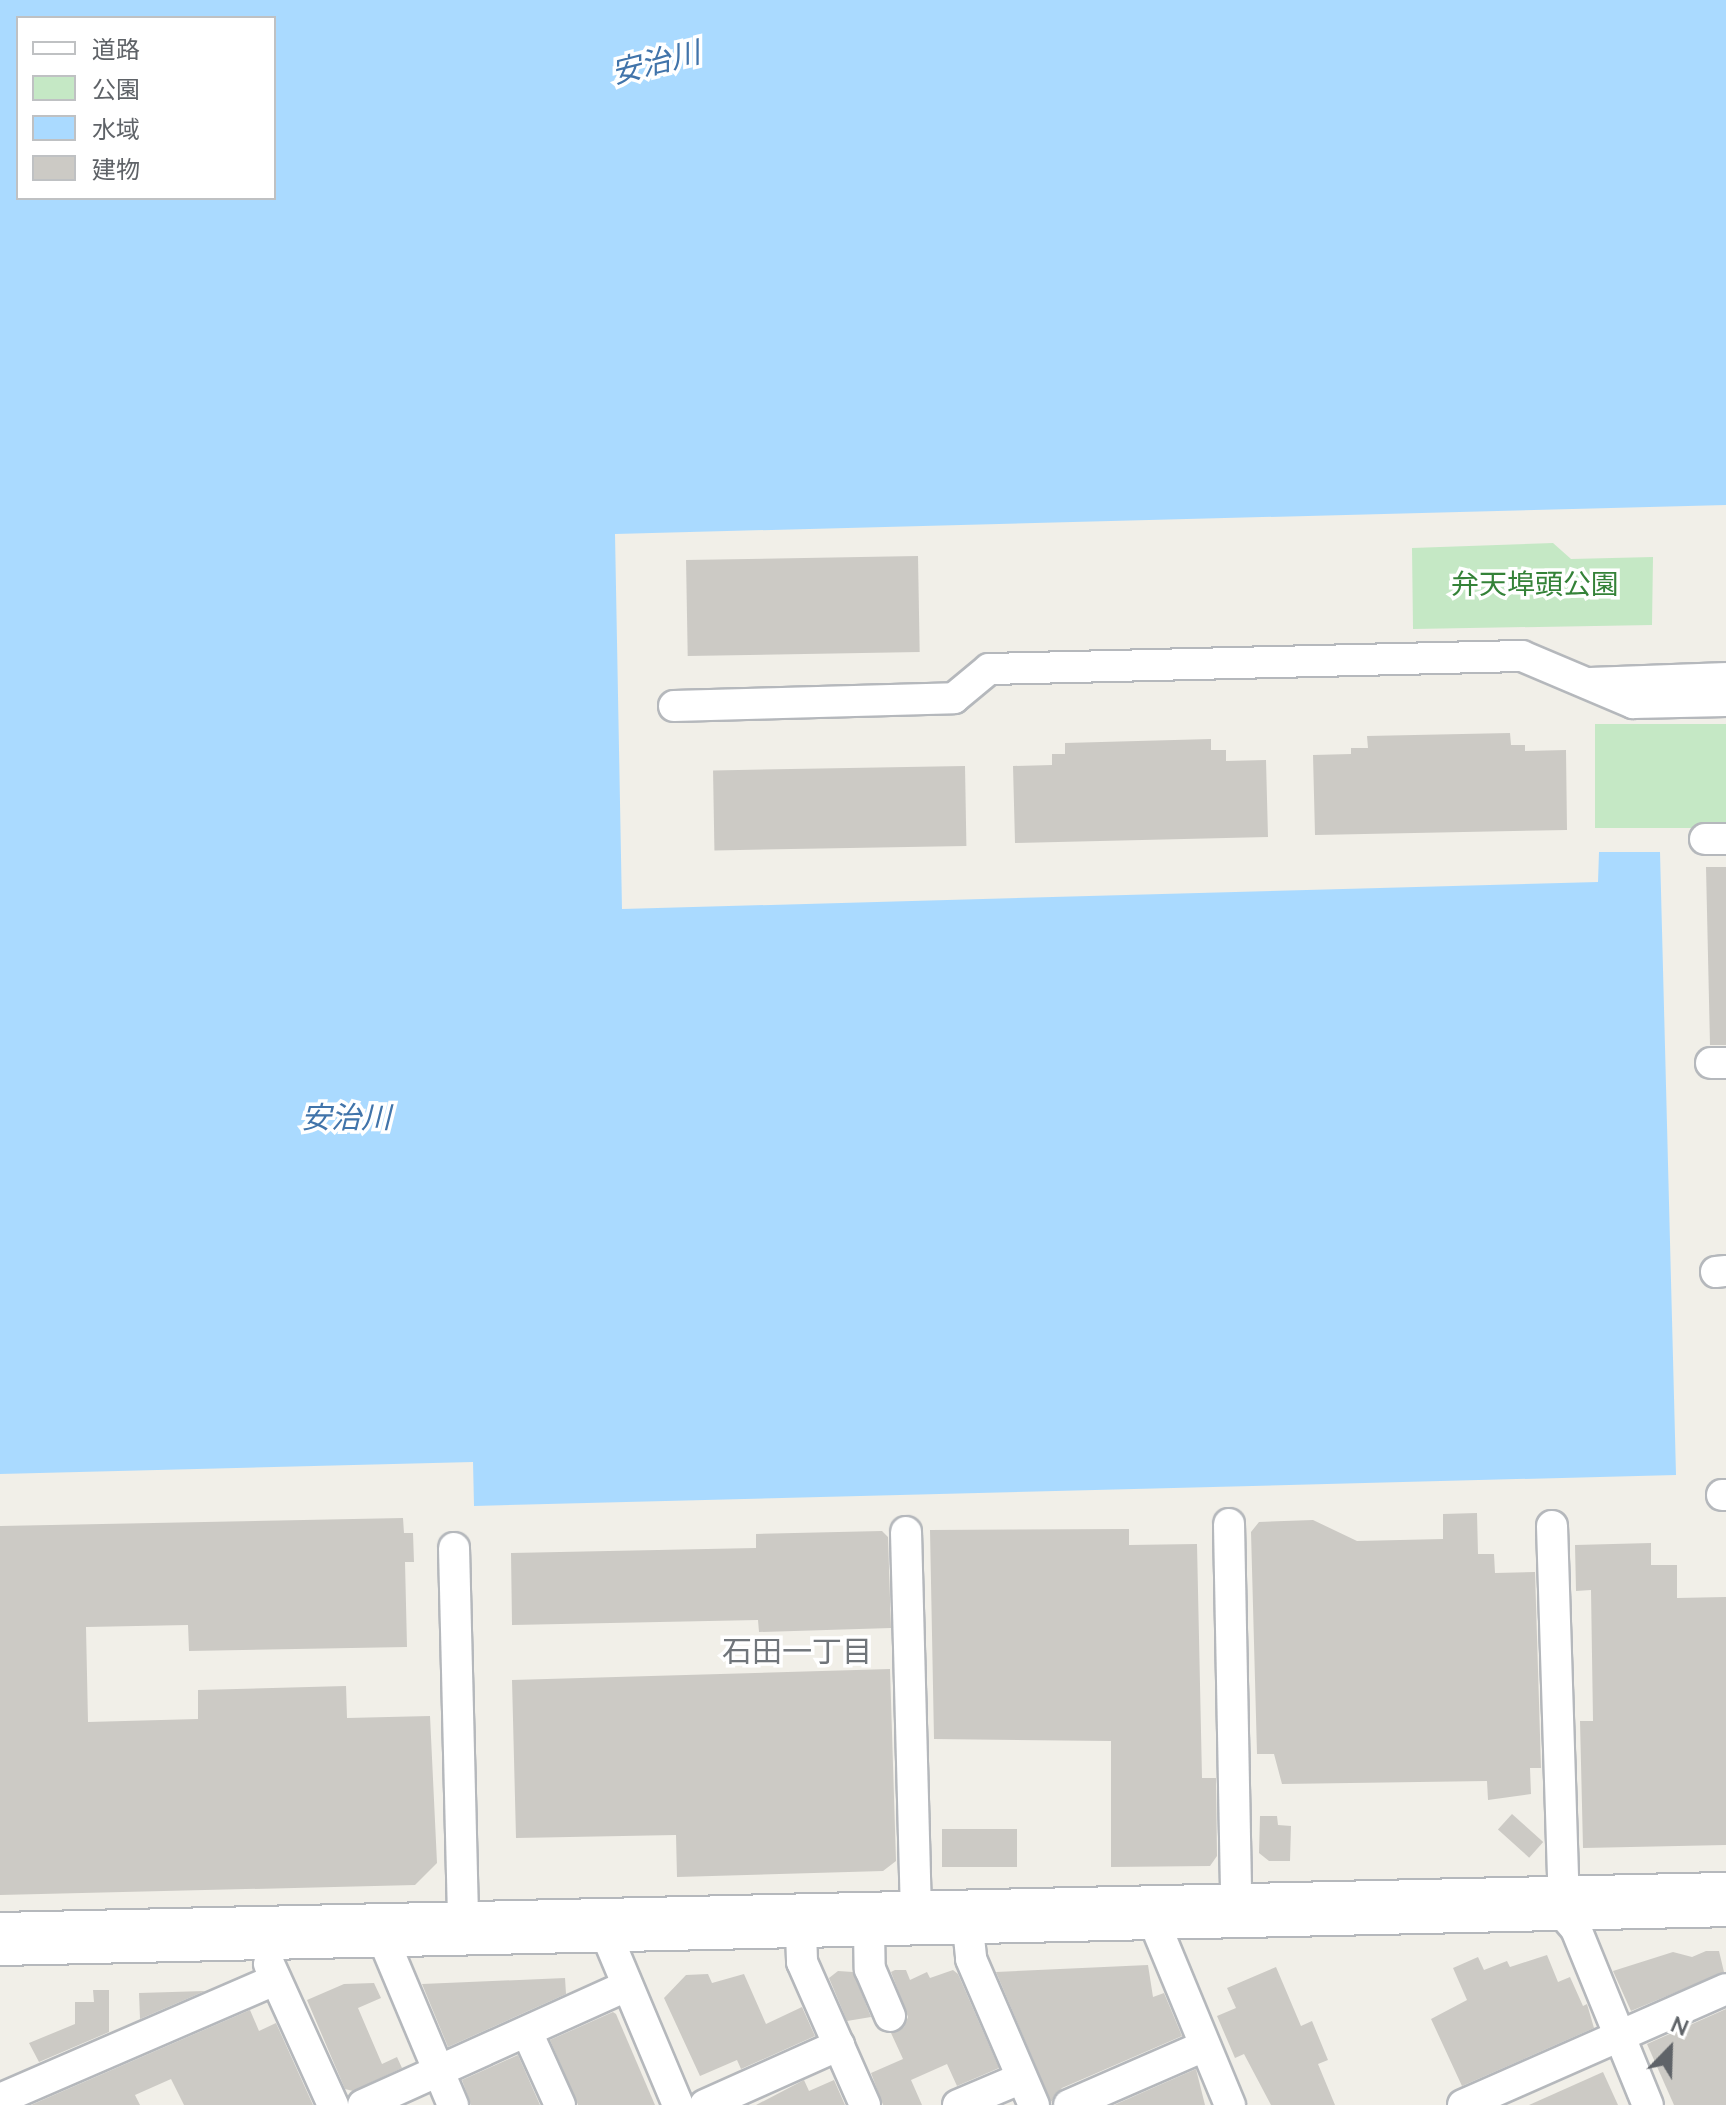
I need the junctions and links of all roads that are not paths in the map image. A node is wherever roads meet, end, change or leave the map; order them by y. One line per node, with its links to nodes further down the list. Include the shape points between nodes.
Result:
1 (1726, 678): 2 (street)
2 (1585, 683): 3 (street, via 1633,703); 4 (street, via 1522,656 1083,666 989,669 954,698)
3 (1726, 701)
4 (674, 706)
5 (1229, 1524): 10 (street)
6 (1552, 1526): 11 (street)
7 (906, 1532): 12 (street)
8 (454, 1548): 14 (street)
9 (1726, 1888): 11 (street)
10 (1236, 1899): 11 (street); 12 (street)
11 (1564, 1902): 13 (street); 16 (street); 29 (street)
12 (916, 1907): 15 (street)
13 (1726, 1911)
14 (463, 1915): 15 (street); 17 (street)
15 (607, 1924): 20 (street); 21 (street); 25 (street)
16 (1155, 1924): 18 (street); 31 (street)
17 (0, 1928)
18 (968, 1928): 19 (street); 33 (street, via 971,1959)
19 (869, 1930): 20 (street); 27 (street, via 870,1969)
20 (801, 1932): 30 (street, via 802,1962)
21 (384, 1941): 22 (street); 32 (street)
22 (261, 1943): 23 (street); 24 (street)
23 (0, 1950)
24 (275, 1980): 34 (street); 35 (street)
25 (627, 1986): 28 (street); 39 (street)
26 (1726, 1989): 29 (street)
27 (890, 2016)
28 (527, 2032): 32 (street); 38 (street)
29 (1618, 2036): 45 (street); 46 (street)
30 (839, 2045): 40 (street); 41 (street)
31 (1204, 2046): 43 (street); 44 (street)
32 (438, 2071): 36 (street); 37 (street)
33 (1028, 2091): 42 (street)
34 (2, 2095)
35 (333, 2105)
36 (363, 2105)
37 (453, 2105)
38 (560, 2105)
39 (678, 2105)
40 (705, 2105)
41 (865, 2105)
42 (958, 2105)
43 (1069, 2105)
44 (1230, 2105)
45 (1463, 2105)
46 (1648, 2105)

